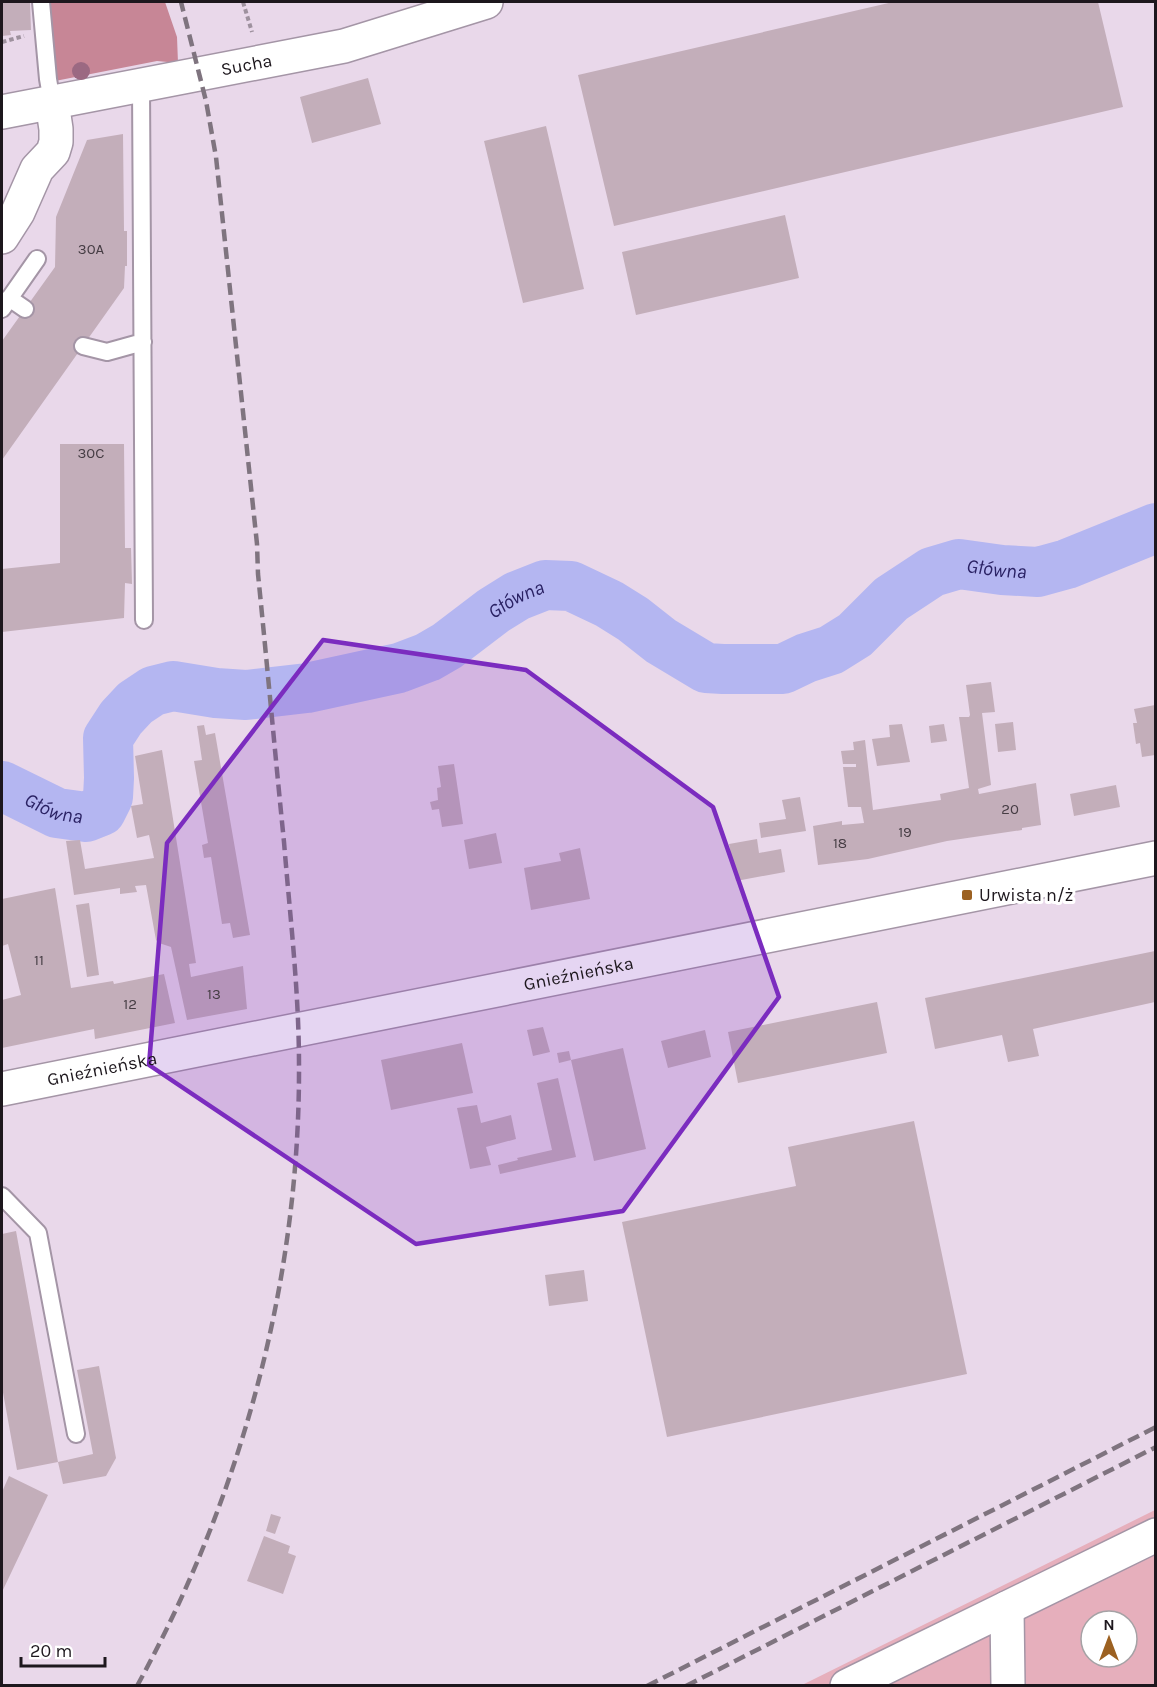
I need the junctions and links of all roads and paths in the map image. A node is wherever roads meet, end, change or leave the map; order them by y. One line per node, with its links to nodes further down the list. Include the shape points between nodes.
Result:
1 (41, 2): 4 (lane)
2 (486, 2): 3 (street, Sucha, via 344,46)
3 (141, 86): 4 (street, Sucha); 10 (lane)
4 (52, 102): 5 (street, Sucha); 6 (street, via 56,142 37,169)
5 (2, 112)
6 (2, 237)
7 (37, 259): 8 (lane)
8 (5, 304): 9 (lane)
9 (25, 309)
10 (143, 342): 11 (lane, via 107,352); 12 (lane)
11 (83, 346)
12 (144, 620)
13 (1155, 858): 14 (street, Gnieźnieńska)
14 (2, 1089)
15 (2, 1196): 16 (lane, via 38,1233)
16 (76, 1434)
17 (1155, 1535): 18 (street)
18 (1007, 1608): 19 (street); 20 (street)
19 (848, 1686)
20 (1008, 1686)

